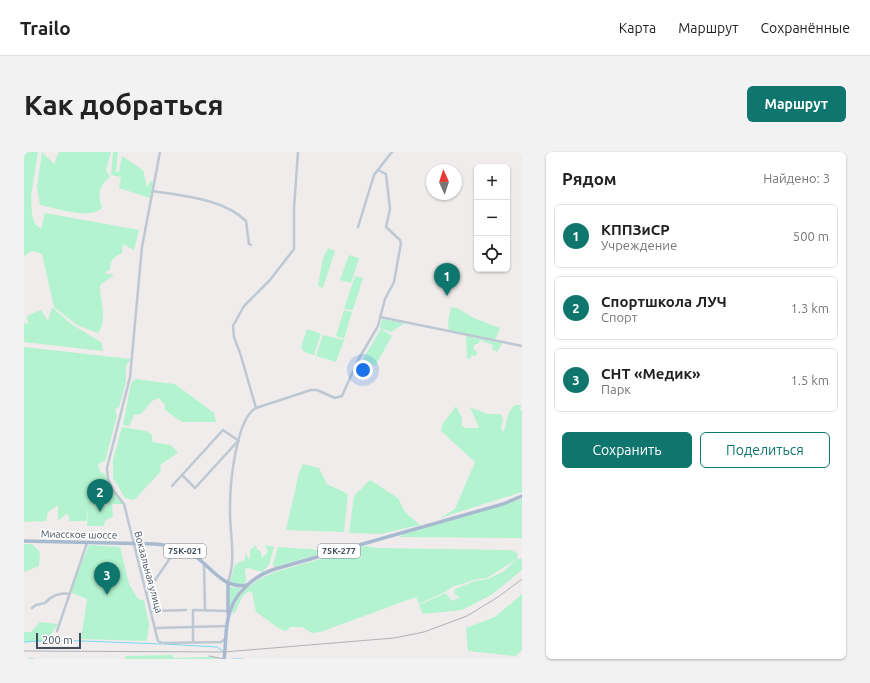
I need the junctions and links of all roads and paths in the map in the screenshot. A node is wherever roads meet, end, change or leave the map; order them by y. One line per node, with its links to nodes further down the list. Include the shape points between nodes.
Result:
1 (160, 152): 5 (street)
2 (298, 152): 10 (street, via 294,249 274,276 244,306 233,326 234,337)
3 (392, 152): 4 (street)
4 (378, 170): 6 (street, via 369,186); 8 (street, via 386,174 390,202 386,227 402,243 394,282 385,299)
5 (153, 191): 7 (street, via 212,203 230,210 246,221); 19 (street, Вокзальная улица, via 141,254 130,378 107,468 113,490 124,504)
6 (358, 227)
7 (251, 245)
8 (380, 317): 9 (street); 10 (street, via 376,331 358,360 342,396 335,398 317,390 310,390)
9 (522, 346)
10 (256, 408): 11 (street, via 246,418)
11 (239, 441): 12 (street); 13 (street); 14 (street, via 223,430)
12 (230, 449): 13 (street); 14 (street, via 195,488)
13 (237, 450): 22 (street, via 230,507 232,557)
14 (182, 475): 15 (street)
15 (172, 486)
16 (522, 496): 23 (main road, 75К-277, via 503,504 275,569)
17 (24, 541): 18 (main road, Миасское шоссе / 75К-021)
18 (87, 543): 19 (main road, Миасское шоссе / 75К-021); 25 (street)
19 (133, 543): 20 (main road, 75К-021); 24 (street, Вокзальная улица)
20 (177, 547): 21 (main road, 75К-021); 24 (street)
21 (204, 564): 22 (main road, 75К-021); 28 (street)
22 (228, 583): 23 (main road, via 238,586); 29 (main road)
23 (248, 584): 31 (main road, via 236,599)
24 (147, 592): 30 (street, Вокзальная улица)
25 (69, 594): 26 (street, via 62,592); 35 (street)
26 (32, 608)
27 (186, 610): 30 (street)
28 (205, 610): 29 (street); 32 (street, via 193,610)
29 (228, 610): 31 (main road)
30 (151, 611): 34 (street, Вокзальная улица)
31 (228, 617): 33 (main road)
32 (193, 626): 33 (street); 34 (street); 37 (street)
33 (227, 626): 36 (main road)
34 (156, 628): 37 (street, Вокзальная улица, via 160,643)
35 (57, 631)
36 (225, 639): 37 (street, via 221,642); 38 (main road)
37 (193, 642)
38 (224, 659)

